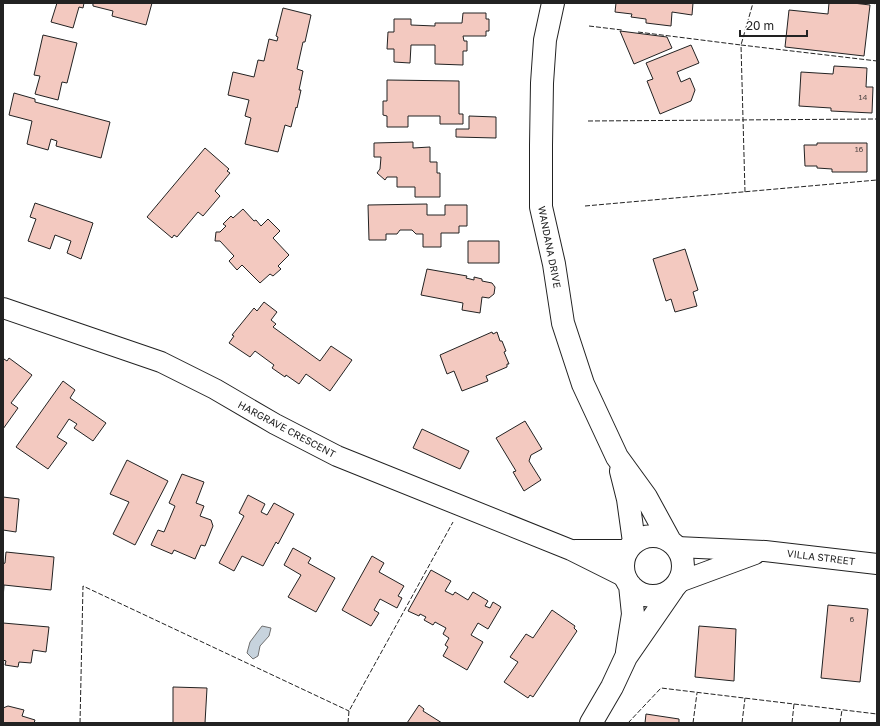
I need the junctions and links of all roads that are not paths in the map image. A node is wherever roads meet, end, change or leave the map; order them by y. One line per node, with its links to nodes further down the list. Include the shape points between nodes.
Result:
1 (553, 3): 3 (street, WANDANA DRIVE, via 545,40 542,83 541,207 554,264 563,323 583,384)
2 (3, 308): 6 (street, HARGRAVE CRESCENT, via 161,362 336,456)
3 (617, 456): 4 (street, WANDANA DRIVE, via 646,497); 5 (street, WANDANA DRIVE, via 628,499)
4 (673, 544): 5 (street, via 661,537 652,536 642,538); 7 (street, VILLA STREET); 10 (street, via 682,555 684,564 683,574)
5 (631, 546): 6 (street, HARGRAVE CRESCENT); 9 (street, via 624,558 623,568)
6 (571, 550): 9 (street, HARGRAVE CRESCENT)
7 (765, 551): 8 (street, VILLA STREET); 10 (street, VILLA STREET)
8 (877, 564)
9 (627, 581): 10 (street, via 637,591 655,596 664,594); 11 (street, via 633,614)
10 (676, 586): 11 (street)
11 (626, 657): 12 (street)
12 (591, 723)

